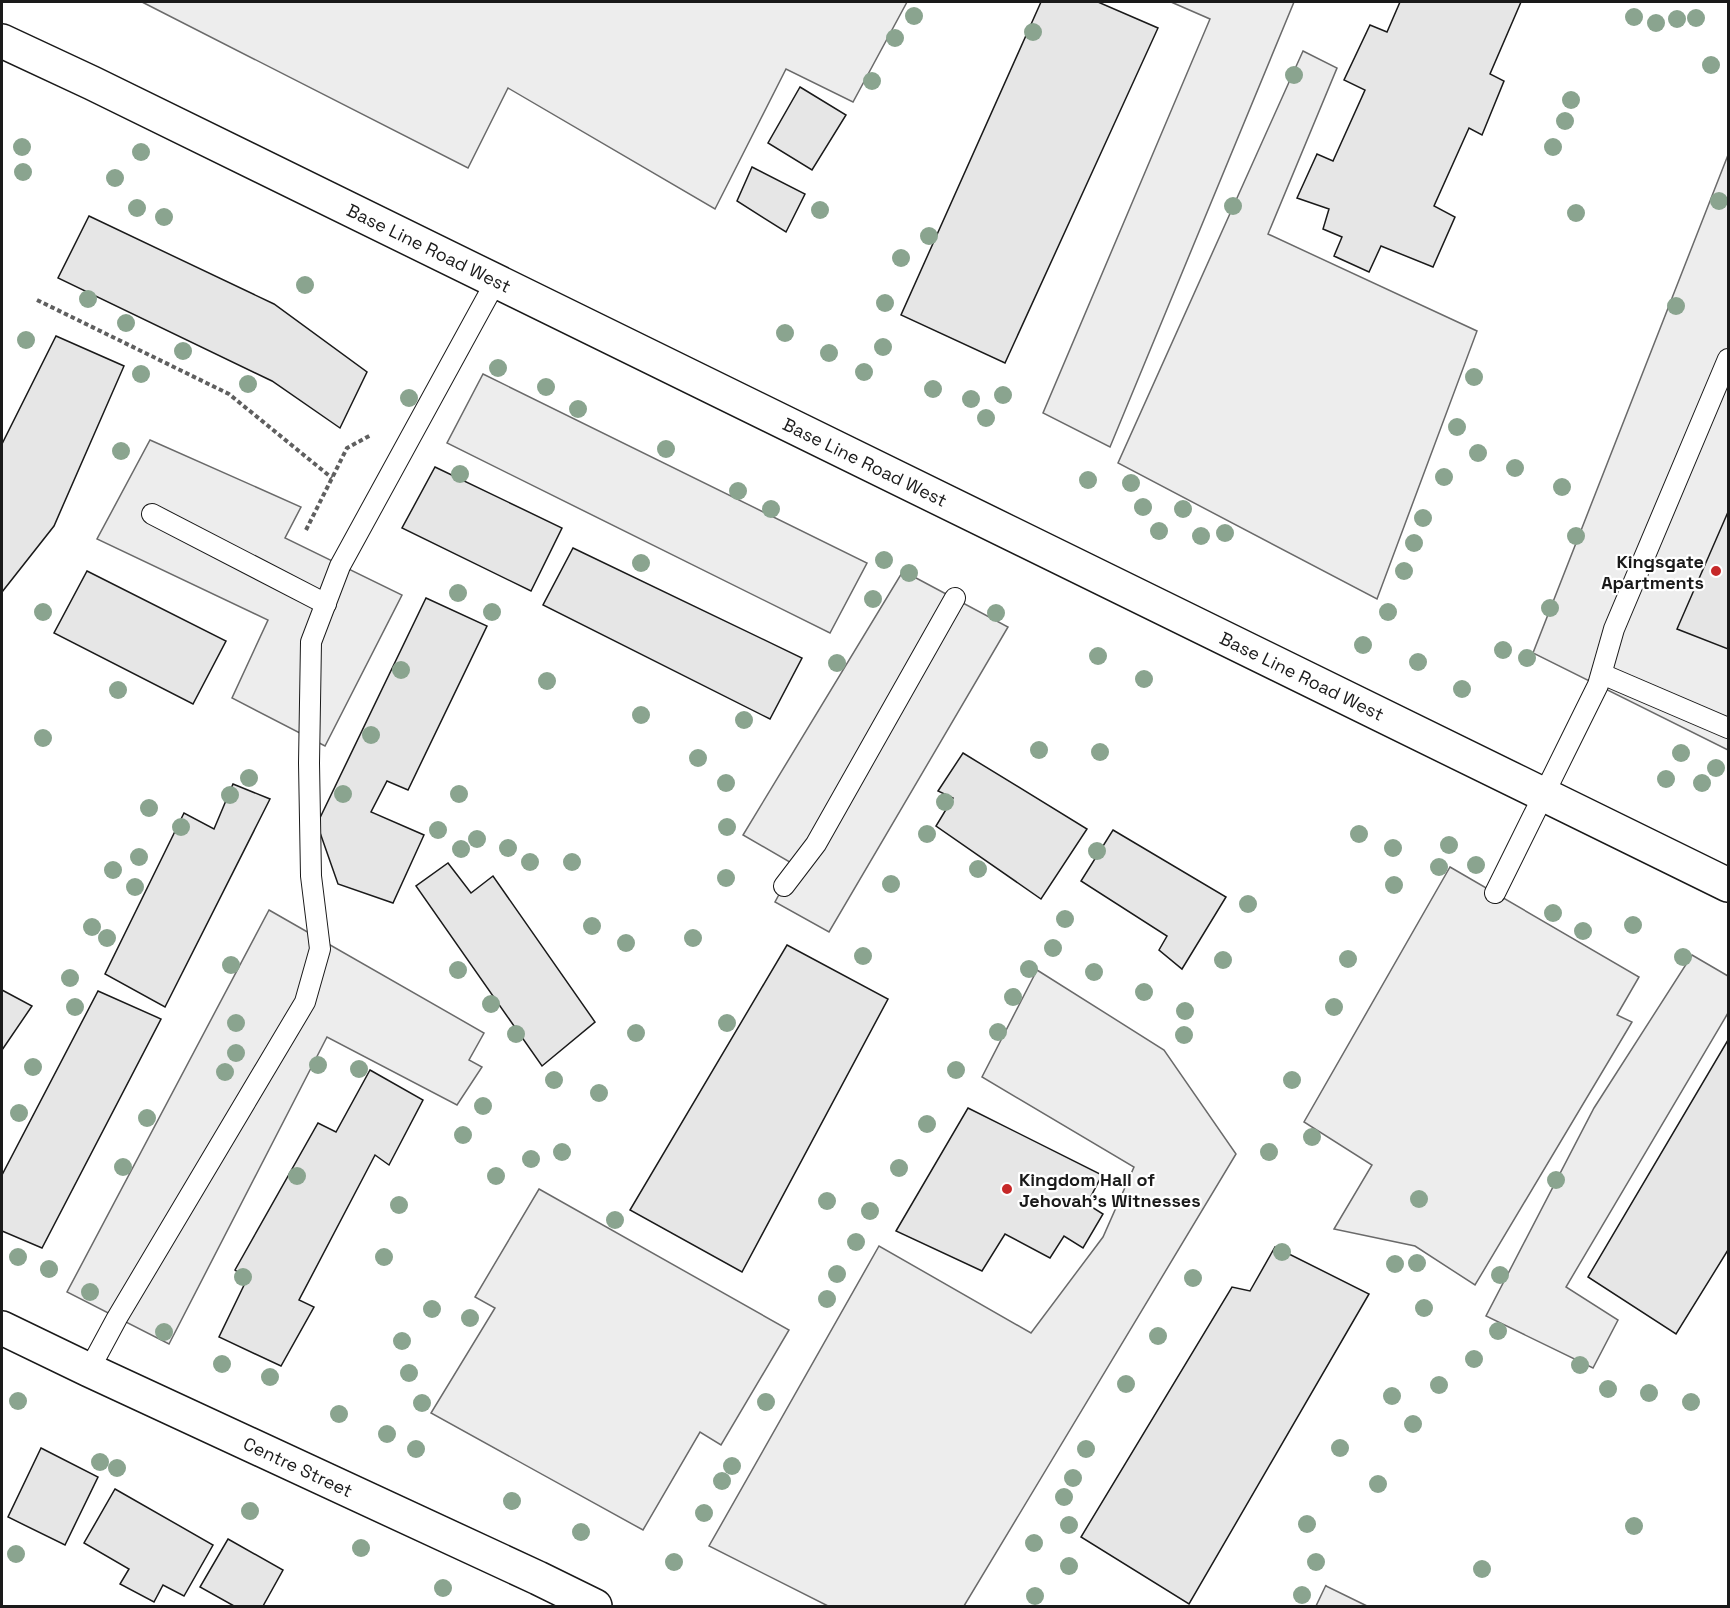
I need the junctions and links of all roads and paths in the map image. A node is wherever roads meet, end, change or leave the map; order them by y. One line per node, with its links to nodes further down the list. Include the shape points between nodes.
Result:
1 (2, 41): 2 (street, Base Line Road West)
2 (496, 281): 10 (lane, via 340,566); 13 (street, Base Line Road West)
3 (37, 300): 6 (path, via 230,394)
4 (1728, 358): 11 (lane, via 1614,629)
5 (380, 431): 6 (path, via 347,448)
6 (332, 478): 8 (path)
7 (152, 514): 10 (lane)
8 (306, 530)
9 (955, 598): 15 (lane, via 816,844)
10 (326, 604): 18 (lane, via 311,642 311,876 320,949 307,995)
11 (1602, 674): 12 (lane); 13 (lane)
12 (1728, 728)
13 (1543, 794): 14 (street, Base Line Road West); 16 (lane)
14 (1728, 885)
15 (784, 886)
16 (1495, 893)
17 (2, 1328): 18 (street, Centre Street)
18 (89, 1370): 19 (street, Centre Street)
19 (595, 1606)

